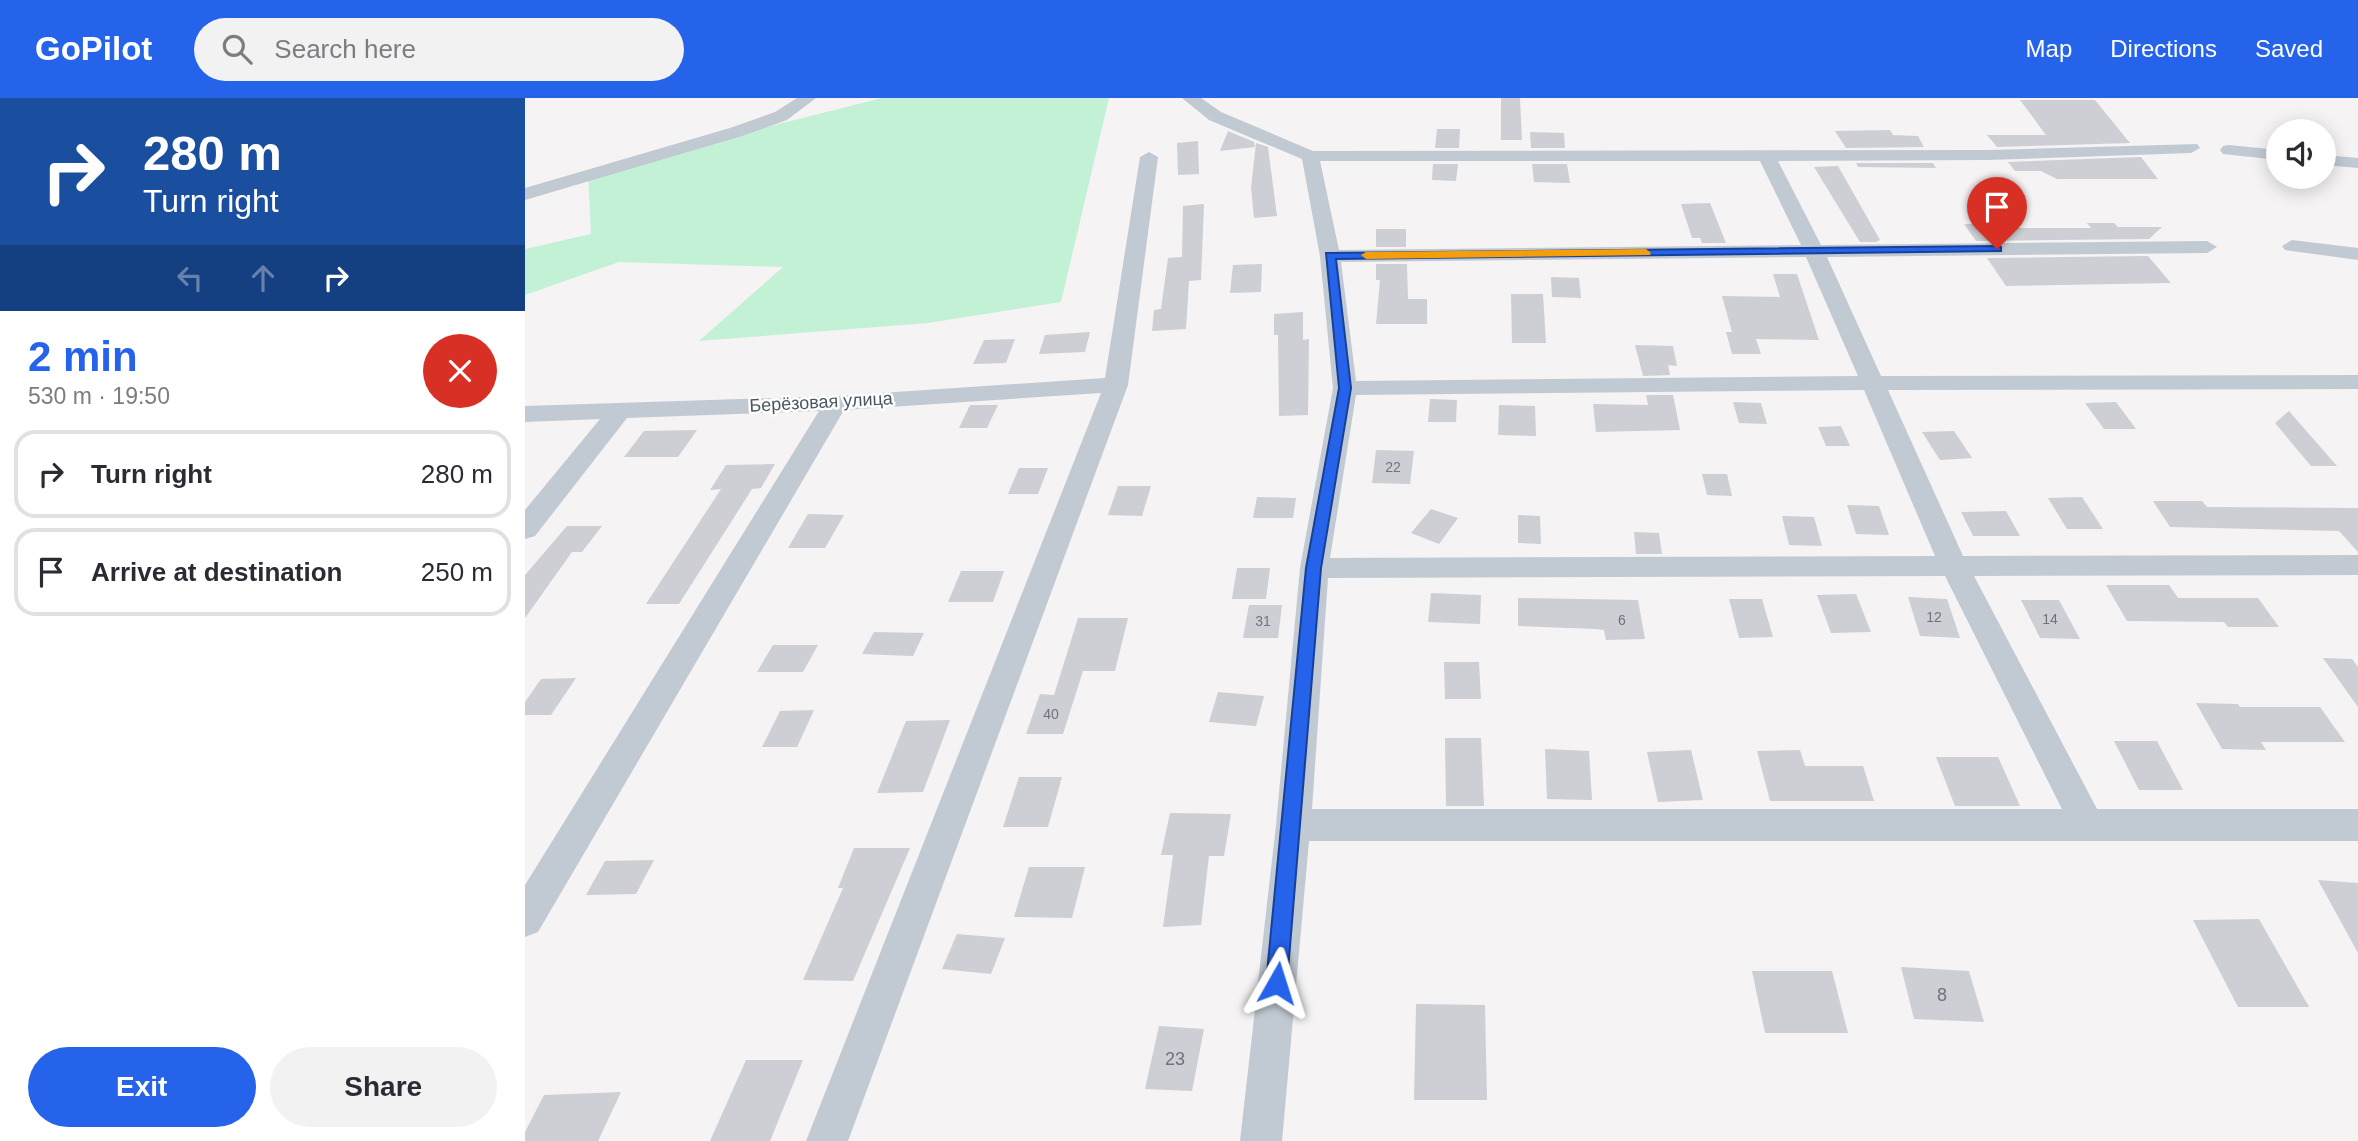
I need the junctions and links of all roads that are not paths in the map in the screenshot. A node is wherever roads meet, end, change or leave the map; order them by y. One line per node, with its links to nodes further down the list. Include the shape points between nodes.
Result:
1 (808, 98): 11 (street, via 781,116 736,132)
2 (1190, 98): 6 (street, via 1215,116)
3 (2191, 148): 7 (street)
4 (2229, 150): 5 (street)
5 (2266, 154)
6 (1310, 156): 7 (street); 16 (street)
7 (1767, 156): 14 (street)
8 (1149, 157): 19 (street)
9 (2336, 161): 10 (street)
10 (2358, 163)
11 (525, 194)
12 (2292, 246): 15 (street)
13 (2207, 247): 14 (street)
14 (1814, 251): 16 (street); 18 (street)
15 (2358, 254)
16 (1330, 256): 20 (street)
17 (2358, 382): 18 (street)
18 (1870, 383): 20 (street); 25 (street)
19 (1116, 385): 21 (street, Берёзовая улица); 32 (street)
20 (1345, 388): 27 (street)
21 (837, 403): 22 (street, Берёзовая улица); 31 (street)
22 (619, 410): 23 (street, Берёзовая улица); 24 (street)
23 (525, 414)
24 (525, 528)
25 (1952, 564): 26 (street); 27 (street); 28 (street)
26 (2358, 565)
27 (1314, 568): 29 (street)
28 (2087, 824): 29 (street); 30 (street)
29 (1293, 825): 33 (street)
30 (2358, 825)
31 (525, 919)
32 (827, 1141)
33 (1261, 1141)

